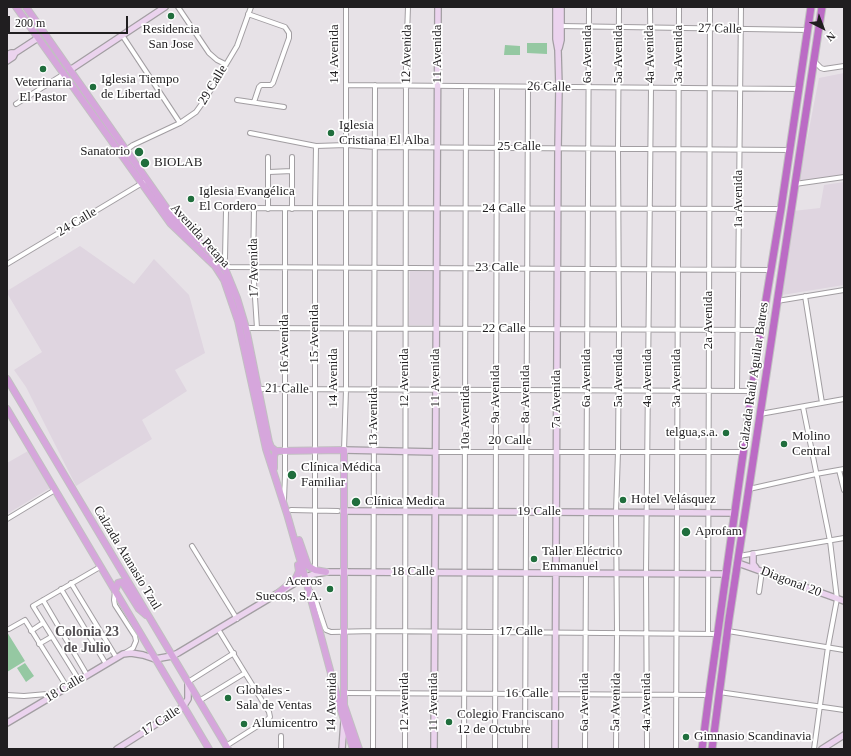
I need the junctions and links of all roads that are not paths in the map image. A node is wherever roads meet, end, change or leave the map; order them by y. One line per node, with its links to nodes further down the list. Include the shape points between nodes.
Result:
1 (16, 7): 30 (main road, Avenida Petapa)
2 (26, 7): 22 (main road, Avenida Petapa)
3 (165, 7): 29 (street)
4 (178, 7): 36 (street, via 210,53)
5 (251, 7): 19 (street, 29 Calle)
6 (346, 7): 40 (street, 14 Avenida)
7 (408, 7): 42 (street, 12 Avenida)
8 (438, 7): 43 (street, 11 Avenida)
9 (556, 7): 31 (street, 7a Avenida)
10 (561, 7): 20 (street, 7a Avenida)
11 (589, 7): 21 (street, 6a Avenida)
12 (619, 7): 23 (street, 5a Avenida)
13 (650, 7): 24 (street, 4a Avenida)
14 (680, 7): 25 (street, 3a Avenida)
15 (710, 7): 26 (street, 2a Avenida)
16 (740, 7): 27 (street, 1a Avenida)
17 (811, 7): 28 (highway, Calzada Raúl Aguilar Batres)
18 (822, 7): 35 (highway, Calzada Raúl Aguilar Batres)
19 (248, 14): 36 (street, 29 Calle, via 237,46); 56 (street, via 284,27 290,38 273,84 259,86)
20 (561, 26): 21 (street, 27 Calle); 31 (street, 7a Avenida)
21 (588, 26): 23 (street, 27 Calle); 48 (street, 6a Avenida)
22 (39, 27): 30 (main road); 38 (main road, Avenida Petapa)
23 (619, 27): 24 (street, 27 Calle); 49 (street, 5a Avenida)
24 (650, 28): 25 (street, 27 Calle); 50 (street, 4a Avenida)
25 (679, 28): 26 (street, 27 Calle); 51 (street, 3a Avenida)
26 (710, 29): 27 (street, 27 Calle); 52 (street, 2a Avenida)
27 (740, 29): 28 (street, 27 Calle); 53 (street, 1a Avenida)
28 (808, 30): 54 (highway, Calzada Raúl Aguilar Batres)
29 (122, 35): 38 (street); 59 (street)
30 (38, 38): 32 (street); 39 (main road, Avenida Petapa)
31 (558, 50): 47 (street, 7a Avenida)
32 (15, 53): 33 (street); 34 (street)
33 (7, 56)
34 (7, 61)
35 (814, 61): 37 (street, via 824,69); 84 (highway, Calzada Raúl Aguilar Batres)
36 (225, 64): 59 (street, 29 Calle, via 200,108)
37 (844, 66)
38 (70, 70): 76 (main road, Avenida Petapa)
39 (64, 74): 57 (street); 83 (main road, Avenida Petapa)
40 (346, 85): 41 (street, 26 Calle); 61 (street, 14 Avenida)
41 (375, 85): 42 (street, 26 Calle); 63 (street, 13 Avenida)
42 (406, 86): 43 (street, 26 Calle); 64 (street, 12 Avenida)
43 (438, 86): 44 (street, 26 Calle); 65 (street, 11 Avenida)
44 (466, 87): 45 (street, 26 Calle); 66 (street, 10a Avenida)
45 (497, 87): 46 (street, 26 Calle); 67 (street, 9a Avenida)
46 (528, 87): 47 (street, 26 Calle); 68 (street, 8a Avenida)
47 (559, 87): 48 (street, 26 Calle); 69 (street, 7a Avenida)
48 (588, 88): 49 (street, 26 Calle); 70 (street, 6a Avenida)
49 (619, 88): 50 (street, 26 Calle); 71 (street, 5a Avenida)
50 (651, 88): 51 (street, 26 Calle); 72 (street, 4a Avenida)
51 (679, 88): 52 (street, 26 Calle); 73 (street, 3a Avenida)
52 (710, 88): 53 (street, 26 Calle); 74 (street, 2a Avenida)
53 (740, 88): 54 (street, 26 Calle); 75 (street, 1a Avenida)
54 (799, 89): 77 (highway, Calzada Raúl Aguilar Batres)
55 (237, 100): 56 (street)
56 (254, 102): 58 (street)
57 (16, 104)
58 (284, 107)
59 (180, 123): 76 (street, 29 Calle)
60 (250, 133): 62 (street, 25 Calle)
61 (346, 145): 62 (street, 25 Calle); 63 (street, 25 Calle); 90 (street, 14 Avenida)
62 (316, 146): 89 (street, 15 Avenida)
63 (376, 146): 64 (street, 25 Calle); 91 (street, 13 Avenida)
64 (406, 146): 65 (street, 25 Calle); 92 (street, 12 Avenida)
65 (437, 147): 66 (street, 25 Calle); 93 (street, 11 Avenida)
66 (466, 147): 67 (street, 25 Calle); 94 (street, 10a Avenida)
67 (497, 147): 68 (street, 25 Calle); 95 (street, 9a Avenida)
68 (528, 147): 69 (street, 25 Calle); 96 (street, 8a Avenida)
69 (558, 148): 70 (street, 25 Calle); 97 (street, 7a Avenida)
70 (588, 148): 71 (street, 25 Calle); 98 (street, 6a Avenida)
71 (618, 148): 72 (street, 25 Calle); 99 (street, 5a Avenida)
72 (649, 148): 73 (street, 25 Calle); 100 (street, 4a Avenida)
73 (679, 149): 74 (street, 25 Calle); 101 (street, 3a Avenida)
74 (710, 149): 75 (street, 25 Calle); 102 (street, 2a Avenida)
75 (739, 149): 77 (street, 25 Calle); 103 (street, 1a Avenida)
76 (126, 150): 83 (main road, Avenida Petapa)
77 (790, 150): 104 (highway, Calzada Raúl Aguilar Batres)
78 (268, 157): 81 (street)
79 (292, 157): 80 (street)
80 (292, 171): 81 (street); 88 (street)
81 (269, 172): 86 (street)
82 (844, 177): 84 (street)
83 (144, 181): 105 (street, 24 Calle); 106 (main road, Avenida Petapa, via 175,220); 148 (main road, Avenida Petapa, via 170,223 221,273 238,321)
84 (795, 184): 127 (highway, Calzada Raúl Aguilar Batres)
85 (254, 209): 86 (street, 24 Calle); 106 (street, 24 Calle, via 227,209); 107 (street, 17 Avenida)
86 (268, 209): 87 (street, 24 Calle)
87 (285, 209): 88 (street, 24 Calle); 108 (street, 16 Avenida)
88 (292, 209): 89 (street, 24 Calle)
89 (315, 209): 90 (street, 24 Calle); 109 (street, 15 Avenida)
90 (346, 209): 91 (street, 24 Calle); 110 (street, 14 Avenida)
91 (375, 209): 92 (street, 24 Calle); 111 (street, 13 Avenida)
92 (406, 209): 93 (street, 24 Calle); 112 (street, 12 Avenida)
93 (437, 209): 94 (street, 24 Calle); 113 (street, 11 Avenida)
94 (467, 209): 95 (street, 24 Calle); 114 (street, 10a Avenida)
95 (497, 209): 96 (street, 24 Calle); 115 (street, 9a Avenida)
96 (527, 209): 97 (street, 24 Calle); 116 (street, 8a Avenida)
97 (558, 209): 98 (street, 24 Calle); 117 (street, 7a Avenida)
98 (588, 209): 99 (street, 24 Calle); 118 (street, 6a Avenida)
99 (618, 209): 100 (street, 24 Calle); 119 (street, 5a Avenida)
100 (649, 209): 101 (street, 24 Calle); 120 (street, 4a Avenida)
101 (678, 209): 102 (street, 24 Calle); 121 (street, 3a Avenida)
102 (709, 209): 103 (street, 24 Calle); 122 (street, 2a Avenida)
103 (739, 209): 104 (street, 24 Calle); 123 (street, 1a Avenida)
104 (781, 209): 124 (highway, Calzada Raúl Aguilar Batres)
105 (7, 264)
106 (222, 265): 107 (street, 23 Calle); 128 (main road, Avenida Petapa, via 234,290)
107 (253, 267): 108 (street, 23 Calle); 129 (street, 17 Avenida)
108 (285, 267): 109 (street, 23 Calle); 130 (street, 16 Avenida)
109 (315, 267): 110 (street, 23 Calle); 131 (street, 15 Avenida)
110 (346, 268): 111 (street, 23 Calle); 132 (street, 14 Avenida)
111 (375, 268): 112 (street, 23 Calle); 133 (street, 13 Avenida)
112 (406, 268): 113 (street, 23 Calle); 134 (street, 12 Avenida)
113 (436, 268): 114 (street, 23 Calle); 135 (street, 11 Avenida)
114 (466, 268): 115 (street, 23 Calle); 136 (street, 10a Avenida)
115 (496, 268): 116 (street, 23 Calle); 137 (street, 9a Avenida)
116 (527, 268): 117 (street, 23 Calle); 138 (street, 8a Avenida)
117 (557, 268): 118 (street, 23 Calle); 139 (street, 7a Avenida)
118 (587, 269): 119 (street, 23 Calle); 140 (street, 6a Avenida)
119 (619, 269): 120 (street, 23 Calle); 141 (street, 5a Avenida)
120 (648, 269): 121 (street, 23 Calle); 142 (street, 4a Avenida)
121 (678, 269): 122 (street, 23 Calle); 143 (street, 3a Avenida)
122 (709, 269): 123 (street, 23 Calle); 144 (street, 2a Avenida)
123 (738, 269): 124 (street, 23 Calle); 145 (street, 1a Avenida)
124 (771, 270): 146 (highway, Calzada Raúl Aguilar Batres)
125 (844, 290): 126 (street)
126 (805, 296): 127 (street); 167 (street)
127 (777, 300): 170 (highway, Calzada Raúl Aguilar Batres)
128 (246, 328): 129 (street, 22 Calle); 148 (main road, Avenida Petapa)
129 (257, 328): 130 (street, 22 Calle)
130 (284, 328): 131 (street, 22 Calle); 149 (street, 16 Avenida)
131 (315, 328): 132 (street, 22 Calle); 150 (street, 15 Avenida)
132 (346, 328): 133 (street, 22 Calle); 151 (street, 14 Avenida)
133 (374, 328): 134 (street, 22 Calle); 152 (street, 13 Avenida)
134 (406, 329): 135 (street, 22 Calle); 153 (street, 12 Avenida)
135 (436, 329): 136 (street, 22 Calle); 154 (street, 11 Avenida)
136 (466, 329): 137 (street, 22 Calle); 155 (street, 10a Avenida)
137 (496, 329): 138 (street, 22 Calle); 156 (street, 9a Avenida)
138 (527, 329): 139 (street, 22 Calle); 157 (street, 8a Avenida)
139 (557, 329): 140 (street, 22 Calle); 158 (street, 7a Avenida)
140 (587, 330): 141 (street, 22 Calle); 159 (street, 6a Avenida)
141 (619, 330): 142 (street, 22 Calle); 160 (street, 5a Avenida)
142 (648, 330): 143 (street, 22 Calle); 161 (street, 4a Avenida)
143 (678, 330): 144 (street, 22 Calle); 162 (street, 3a Avenida)
144 (709, 330): 145 (street, 22 Calle); 163 (street, 2a Avenida)
145 (738, 330): 146 (street, 22 Calle); 164 (street, 1a Avenida)
146 (761, 330): 165 (highway, Calzada Raúl Aguilar Batres)
147 (7, 379): 246 (main road, Calzada Atanasio Tzul)
148 (256, 389): 149 (street, 21 Calle); 174 (main road, Avenida Petapa, via 269,442); 189 (main road, Avenida Petapa, via 266,449)
149 (284, 390): 150 (street, 21 Calle); 171 (street, 16 Avenida)
150 (315, 390): 151 (street, 21 Calle); 172 (street, 15 Avenida)
151 (346, 390): 152 (street, 21 Calle); 173 (street, 14 Avenida)
152 (374, 390): 153 (street, 21 Calle); 175 (street, 13 Avenida)
153 (405, 390): 154 (street, 21 Calle); 176 (street, 12 Avenida)
154 (436, 390): 155 (street, 21 Calle); 177 (street, 11 Avenida)
155 (466, 390): 156 (street, 21 Calle); 178 (street, 10a Avenida)
156 (496, 390): 157 (street, 21 Calle); 179 (street, 9a Avenida)
157 (526, 390): 158 (street, 21 Calle); 180 (street, 8a Avenida)
158 (557, 390): 159 (street, 21 Calle); 181 (street, 7a Avenida)
159 (587, 390): 160 (street, 21 Calle); 182 (street, 6a Avenida)
160 (618, 390): 161 (street, 21 Calle); 183 (street, 5a Avenida)
161 (648, 390): 162 (street, 21 Calle); 184 (street, 4a Avenida)
162 (677, 391): 163 (street, 21 Calle); 185 (street, 3a Avenida)
163 (709, 391): 164 (street, 21 Calle); 186 (street, 2a Avenida)
164 (737, 391): 165 (street, 21 Calle)
165 (753, 391): 187 (highway, Calzada Raúl Aguilar Batres)
166 (844, 399): 167 (street)
167 (822, 403): 168 (street)
168 (803, 406): 170 (street); 190 (street)
169 (7, 409): 192 (main road, Calzada Atanasio Tzul)
170 (760, 414): 191 (highway, Calzada Raúl Aguilar Batres)
171 (284, 450): 172 (main road, 20 Calle); 174 (main road, 20 Calle); 194 (street, 16 Avenida)
172 (315, 450): 173 (main road, 20 Calle); 195 (street, 15 Avenida)
173 (344, 450): 175 (street, 20 Calle); 196 (main road, 14 Avenida)
174 (276, 451): 189 (main road)
175 (374, 451): 176 (street, 20 Calle); 197 (street, 13 Avenida)
176 (405, 451): 177 (street, 20 Calle); 198 (street, 12 Avenida)
177 (436, 452): 178 (street, 20 Calle); 201 (street, 11 Avenida)
178 (466, 452): 179 (street, 20 Calle); 199 (street, 10a Avenida)
179 (496, 452): 180 (street, 20 Calle); 202 (street, 9a Avenida)
180 (526, 452): 181 (street, 20 Calle); 203 (street, 8a Avenida)
181 (556, 452): 182 (street, 20 Calle); 204 (street, 7a Avenida)
182 (586, 452): 183 (street, 20 Calle); 205 (street, 6a Avenida)
183 (618, 452): 184 (street, 20 Calle); 206 (street, 5a Avenida)
184 (648, 452): 185 (street, 20 Calle); 207 (street, 4a Avenida)
185 (677, 452): 186 (street, 20 Calle); 208 (street, 3a Avenida)
186 (708, 452): 187 (street, 20 Calle); 209 (street, 2a Avenida)
187 (744, 452): 210 (highway, Calzada Raúl Aguilar Batres)
188 (842, 470): 190 (street); 193 (street)
189 (274, 472): 194 (main road, Avenida Petapa)
190 (816, 474): 191 (street); 213 (street)
191 (749, 489): 216 (highway, Calzada Raúl Aguilar Batres)
192 (54, 490): 211 (street); 217 (main road, Calzada Atanasio Tzul)
193 (844, 490)
194 (284, 504): 200 (main road, Avenida Petapa)
195 (315, 511): 196 (street, 19 Calle); 200 (street, 19 Calle); 218 (street, 15 Avenida)
196 (341, 511): 197 (street, 19 Calle); 221 (main road, 14 Avenida)
197 (374, 511): 198 (street, 19 Calle); 222 (street, 13 Avenida)
198 (405, 511): 201 (street, 19 Calle); 223 (street, 12 Avenida)
199 (466, 511): 201 (street, 19 Calle); 202 (street, 19 Calle); 225 (street, 10a Avenida)
200 (289, 512): 218 (main road, via 306,562); 235 (main road, Avenida Petapa); 241 (main road, via 286,525 299,571 296,578)
201 (436, 512): 224 (street, 11 Avenida)
202 (496, 512): 203 (street, 19 Calle); 228 (street, 9a Avenida)
203 (526, 512): 204 (street, 19 Calle); 226 (street, 8a Avenida)
204 (556, 512): 205 (street, 19 Calle); 227 (street, 7a Avenida)
205 (586, 512): 206 (street, 19 Calle); 229 (street, 6a Avenida)
206 (616, 512): 207 (street, 19 Calle); 230 (street, 5a Avenida)
207 (647, 512): 208 (street, 19 Calle); 231 (street, 4a Avenida)
208 (677, 513): 209 (street, 19 Calle); 232 (street, 3a Avenida)
209 (708, 513): 210 (street, 19 Calle); 233 (street, 2a Avenida)
210 (735, 513): 234 (highway, Calzada Raúl Aguilar Batres)
211 (7, 519)
212 (844, 538): 213 (street)
213 (830, 540): 215 (street); 242 (street)
214 (192, 546): 245 (street)
215 (753, 554): 216 (street); 219 (street, via 753,564)
216 (739, 559): 219 (street, Diagonal 20); 254 (highway, Calzada Raúl Aguilar Batres)
217 (100, 567): 236 (street); 239 (main road, Calzada Atanasio Tzul)
218 (315, 570): 220 (main road)
219 (759, 570): 240 (street); 242 (street, Diagonal 20)
220 (326, 572): 221 (street, 18 Calle); 235 (street, 18 Calle)
221 (344, 572): 222 (street, 18 Calle); 255 (main road, 14 Avenida)
222 (374, 572): 223 (street, 18 Calle); 252 (street, 13 Avenida)
223 (405, 572): 224 (street, 18 Calle); 253 (street, 12 Avenida)
224 (435, 572): 225 (street, 18 Calle); 256 (street, 11 Avenida)
225 (465, 572): 228 (street, 18 Calle); 257 (street, 10a Avenida)
226 (526, 572): 227 (street, 18 Calle); 228 (street, 18 Calle); 259 (street, 8a Avenida)
227 (556, 572): 229 (street, 18 Calle); 260 (street, 7a Avenida)
228 (496, 573): 258 (street, 9a Avenida)
229 (586, 573): 230 (street, 18 Calle); 261 (street, 6a Avenida)
230 (617, 573): 231 (street, 18 Calle); 262 (street, 5a Avenida)
231 (646, 573): 232 (street, 18 Calle); 263 (street, 4a Avenida)
232 (676, 574): 233 (street, 18 Calle); 264 (street, 3a Avenida)
233 (708, 574): 234 (street, 18 Calle); 265 (street, 2a Avenida)
234 (726, 574): 266 (highway, Calzada Raúl Aguilar Batres)
235 (305, 577): 237 (main road, Avenida Petapa); 241 (street, 18 Calle)
236 (71, 583): 238 (street); 274 (street)
237 (307, 586): 248 (street, Avenida Petapa, via 315,598); 303 (main road, Avenida Petapa)
238 (62, 589): 243 (street); 276 (street)
239 (115, 591): 246 (main road, via 118,583 122,582 139,609); 272 (street, 18 Calle, via 115,604 135,636 135,645); 275 (main road, Calzada Atanasio Tzul)
240 (759, 592)
241 (277, 594): 245 (street, 18 Calle)
242 (837, 599): 244 (street, Diagonal 20); 269 (street)
243 (43, 600): 247 (street, via 33,606); 278 (street)
244 (844, 602)
245 (237, 618): 251 (street, 18 Calle)
246 (151, 620): 273 (main road, Calzada Atanasio Tzul)
247 (43, 623): 250 (street); 267 (street)
248 (325, 628): 255 (street, 17 Calle, via 328,631)
249 (9, 629): 250 (street, via 24,620)
250 (31, 630): 268 (street)
251 (218, 630): 271 (street); 273 (street, 18 Calle)
252 (374, 631): 253 (street, 17 Calle); 255 (street, 17 Calle); 284 (street, 13 Avenida)
253 (405, 631): 256 (street, 17 Calle); 285 (street, 12 Avenida)
254 (728, 631): 269 (street); 282 (highway, Calzada Raúl Aguilar Batres)
255 (344, 632): 283 (main road, 14 Avenida)
256 (435, 632): 257 (street, 17 Calle); 286 (street, 11 Avenida)
257 (464, 632): 258 (street, 17 Calle); 287 (street, 10a Avenida)
258 (495, 632): 259 (street, 17 Calle); 288 (street, 9a Avenida)
259 (525, 632): 260 (street, 17 Calle); 289 (street, 8a Avenida)
260 (556, 633): 261 (street, 17 Calle); 290 (street, 7a Avenida)
261 (586, 633): 262 (street, 17 Calle); 291 (street, 6a Avenida)
262 (617, 633): 263 (street, 17 Calle); 292 (street, 5a Avenida)
263 (646, 633): 264 (street, 17 Calle); 293 (street, 4a Avenida)
264 (676, 634): 265 (street, 17 Calle); 294 (street, 3a Avenida)
265 (708, 634): 266 (street, 17 Calle)
266 (718, 634): 296 (highway, Calzada Raúl Aguilar Batres)
267 (52, 637): 268 (street); 279 (street)
268 (39, 644): 281 (street)
269 (828, 647): 270 (street); 301 (street)
270 (844, 650)
271 (234, 653): 277 (street); 280 (street)
272 (123, 654): 274 (street, 18 Calle); 275 (street, 18 Calle, via 143,655)
273 (172, 656): 275 (street, 18 Calle); 280 (main road, Calzada Atanasio Tzul)
274 (116, 657): 276 (street, 18 Calle)
275 (155, 659): 300 (main road, Calzada Atanasio Tzul)
276 (106, 664): 278 (street, 18 Calle)
277 (245, 673): 298 (street); 307 (street, via 270,717)
278 (88, 675): 279 (street, 18 Calle)
279 (79, 680): 281 (street, 18 Calle)
280 (188, 682): 298 (main road, Calzada Atanasio Tzul); 300 (street, 17 Calle, via 188,699)
281 (67, 687): 297 (street, 18 Calle)
282 (719, 692): 301 (street); 326 (highway, Calzada Raúl Aguilar Batres)
283 (344, 693): 284 (street, 16 Calle); 299 (main road, 14 Avenida)
284 (373, 694): 285 (street, 16 Calle); 314 (street, 13 Avenida)
285 (405, 694): 286 (street, 16 Calle); 315 (street, 12 Avenida)
286 (434, 694): 287 (street, 16 Calle); 316 (street, 11 Avenida)
287 (464, 694): 288 (street, 16 Calle); 317 (street, 10a Avenida)
288 (495, 694): 289 (street, 16 Calle); 318 (street, 9a Avenida)
289 (525, 694): 290 (street, 16 Calle); 319 (street, 8a Avenida)
290 (555, 694): 291 (street, 16 Calle); 320 (street, 7a Avenida)
291 (585, 694): 292 (street, 16 Calle); 321 (street, 6a Avenida)
292 (616, 694): 293 (street, 16 Calle); 322 (street, 5a Avenida)
293 (646, 694): 294 (street, 16 Calle); 323 (street, 4a Avenida)
294 (676, 694): 296 (street, 16 Calle); 324 (street, 3a Avenida)
295 (7, 695): 297 (street)
296 (709, 695): 325 (highway, Calzada Raúl Aguilar Batres)
297 (51, 696): 304 (street, 18 Calle)
298 (199, 701): 307 (main road, Calzada Atanasio Tzul)
299 (344, 706): 303 (street, 14 Avenida); 313 (main road)
300 (183, 707): 308 (street, 17 Calle); 309 (main road, Calzada Atanasio Tzul)
301 (820, 708): 302 (street); 327 (street)
302 (844, 710)
303 (344, 720): 311 (street, 14 Avenida); 312 (main road, Avenida Petapa)
304 (7, 723)
305 (844, 735): 328 (street)
306 (281, 736): 310 (street)
307 (227, 747)
308 (117, 749)
309 (209, 749)
310 (280, 749)
311 (342, 749)
312 (353, 749)
313 (359, 749)
314 (373, 749)
315 (405, 749)
316 (434, 749)
317 (464, 749)
318 (495, 749)
319 (525, 749)
320 (555, 749)
321 (585, 749)
322 (616, 749)
323 (646, 749)
324 (676, 749)
325 (702, 749)
326 (712, 749)
327 (814, 749)
328 (822, 749)

